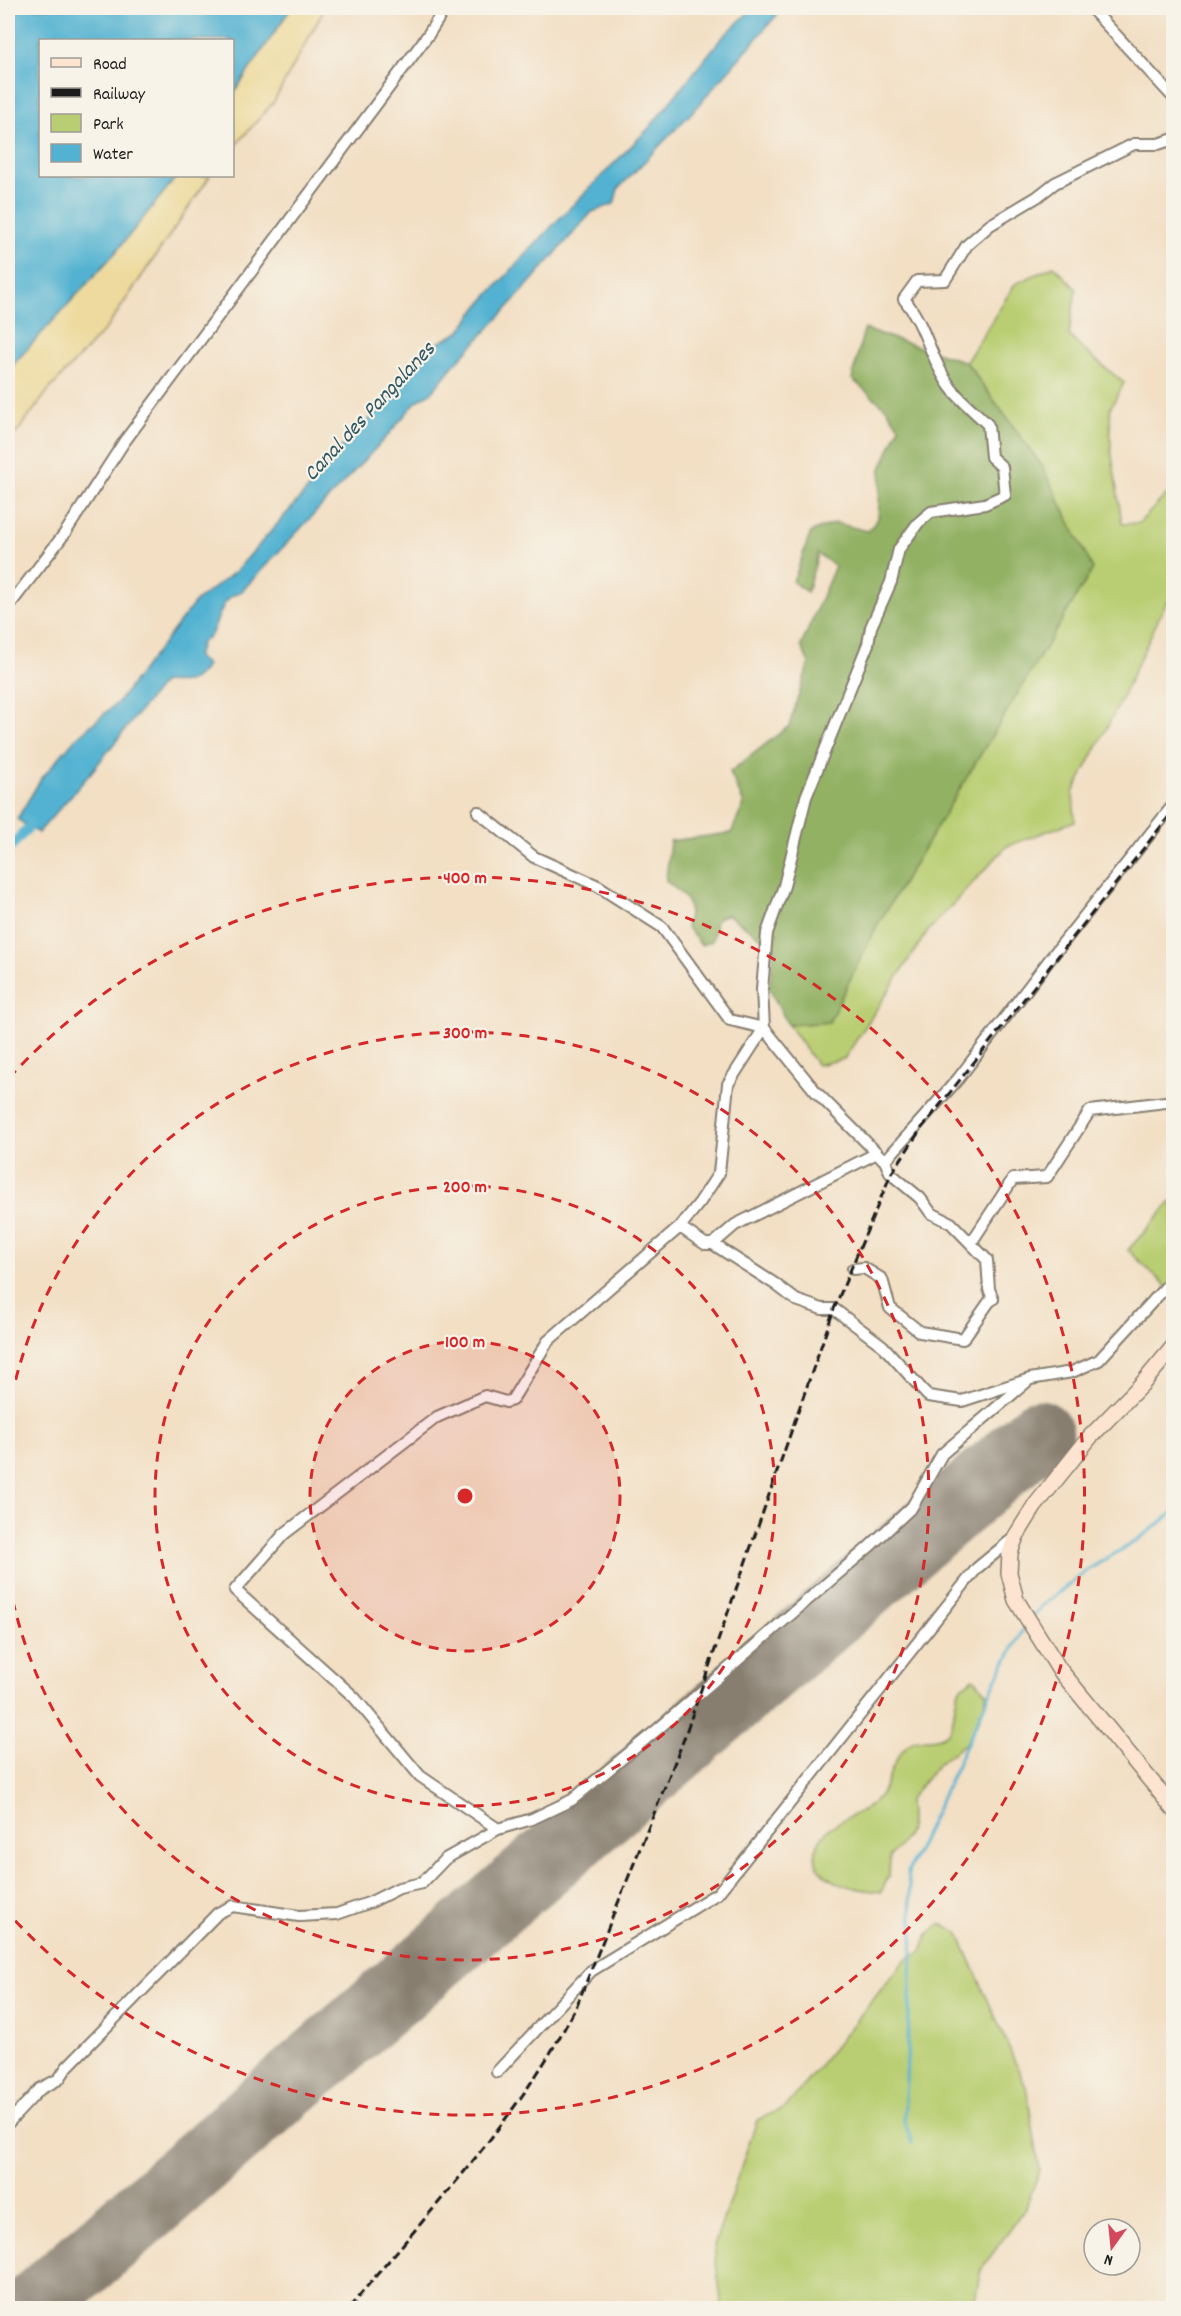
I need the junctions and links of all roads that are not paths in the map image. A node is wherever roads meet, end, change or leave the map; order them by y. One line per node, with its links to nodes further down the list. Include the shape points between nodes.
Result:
1 (445, 8): 5 (street, via 124,442 65,533)
2 (1091, 8): 3 (street)
3 (1173, 98)
4 (1173, 139): 8 (street, via 1158,144 1134,144 1055,183 967,244 945,280 917,281 904,299 922,325 949,387 988,425 991,457 1002,467 1005,495 986,504 931,512 899,549 891,582 870,627 868,644 806,797 784,886 767,933 762,989)
5 (8, 607)
6 (1173, 804): 10 (street, via 958,1079)
7 (478, 812): 8 (street, via 534,857 598,886 662,927 730,1020)
8 (764, 1028): 10 (street, via 816,1092); 11 (street, via 728,1084 719,1173)
9 (1173, 1101): 12 (street, via 1090,1111 1047,1176 1013,1179)
10 (881, 1157): 12 (street, via 891,1174 920,1198 931,1213 951,1223); 13 (street, via 735,1225)
11 (680, 1227): 13 (street, via 705,1244); 20 (street, via 548,1341 512,1400 485,1396 437,1417 284,1534 235,1590 354,1697 420,1776)
12 (971, 1243): 14 (street, via 987,1260 993,1299 963,1339 920,1332 890,1308 882,1279 864,1268)
13 (713, 1244): 17 (street, via 796,1300 834,1309 884,1346 928,1396 962,1401)
14 (853, 1269)
15 (1173, 1278): 17 (street, via 1099,1360 1072,1372)
16 (1173, 1346): 18 (main road, via 1090,1437)
17 (1030, 1378): 20 (street, via 942,1454 912,1507 658,1729 572,1800 532,1819)
18 (1016, 1536): 19 (main road, via 1010,1553 1016,1600 1059,1669); 21 (street, via 976,1568 718,1893 591,1971)
19 (1173, 1809)
20 (498, 1829): 22 (street, via 445,1859 422,1883 399,1888 337,1914 299,1916 233,1906 218,1913 59,2079 40,2089)
21 (497, 2072)
22 (8, 2123)

